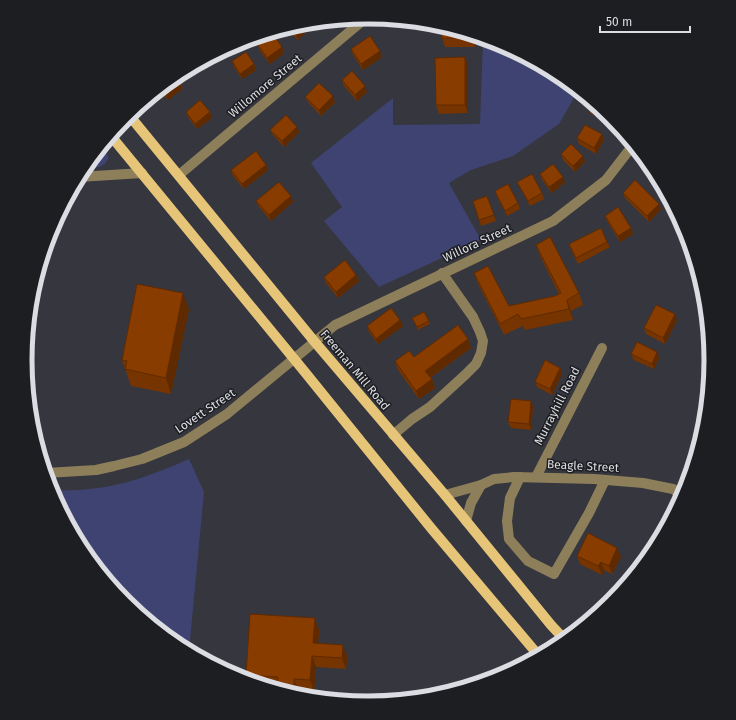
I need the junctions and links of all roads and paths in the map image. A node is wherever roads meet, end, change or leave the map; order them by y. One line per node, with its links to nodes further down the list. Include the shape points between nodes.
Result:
1 (358, 24): 6 (street, Willomore Street)
2 (133, 119): 6 (main road, Freeman Mill Road)
3 (114, 139): 5 (main road)
4 (630, 148): 8 (street, Willora Street, via 606,180 553,221)
5 (142, 173): 7 (street); 11 (main road)
6 (179, 175): 9 (main road, Freeman Mill Road)
7 (87, 177)
8 (442, 273): 9 (street, Willora Street, via 335,325); 12 (street, via 473,317 480,332 481,353 476,364 465,375 430,407)
9 (314, 341): 11 (street, Lovett Street); 12 (main road, Freeman Mill Road)
10 (602, 348): 15 (street, Murrayhill Road)
11 (294, 359): 13 (street, Lovett Street, via 227,414 184,442 142,459 114,466 96,470); 22 (main road)
12 (393, 435): 19 (main road, Freeman Mill Road)
13 (52, 473)
14 (520, 477): 15 (street, Beagle Street); 16 (street, via 510,498 506,521 509,539 528,561 554,574); 17 (street, Beagle Street, via 494,479)
15 (536, 477): 16 (street, Beagle Street)
16 (605, 480): 18 (street, Beagle Street, via 643,483)
17 (481, 485): 19 (street, Beagle Street); 20 (street, via 469,507)
18 (677, 492)
19 (445, 495): 20 (main road, Freeman Mill Road)
20 (466, 521): 21 (main road, Freeman Mill Road)
21 (561, 635)
22 (535, 651)

